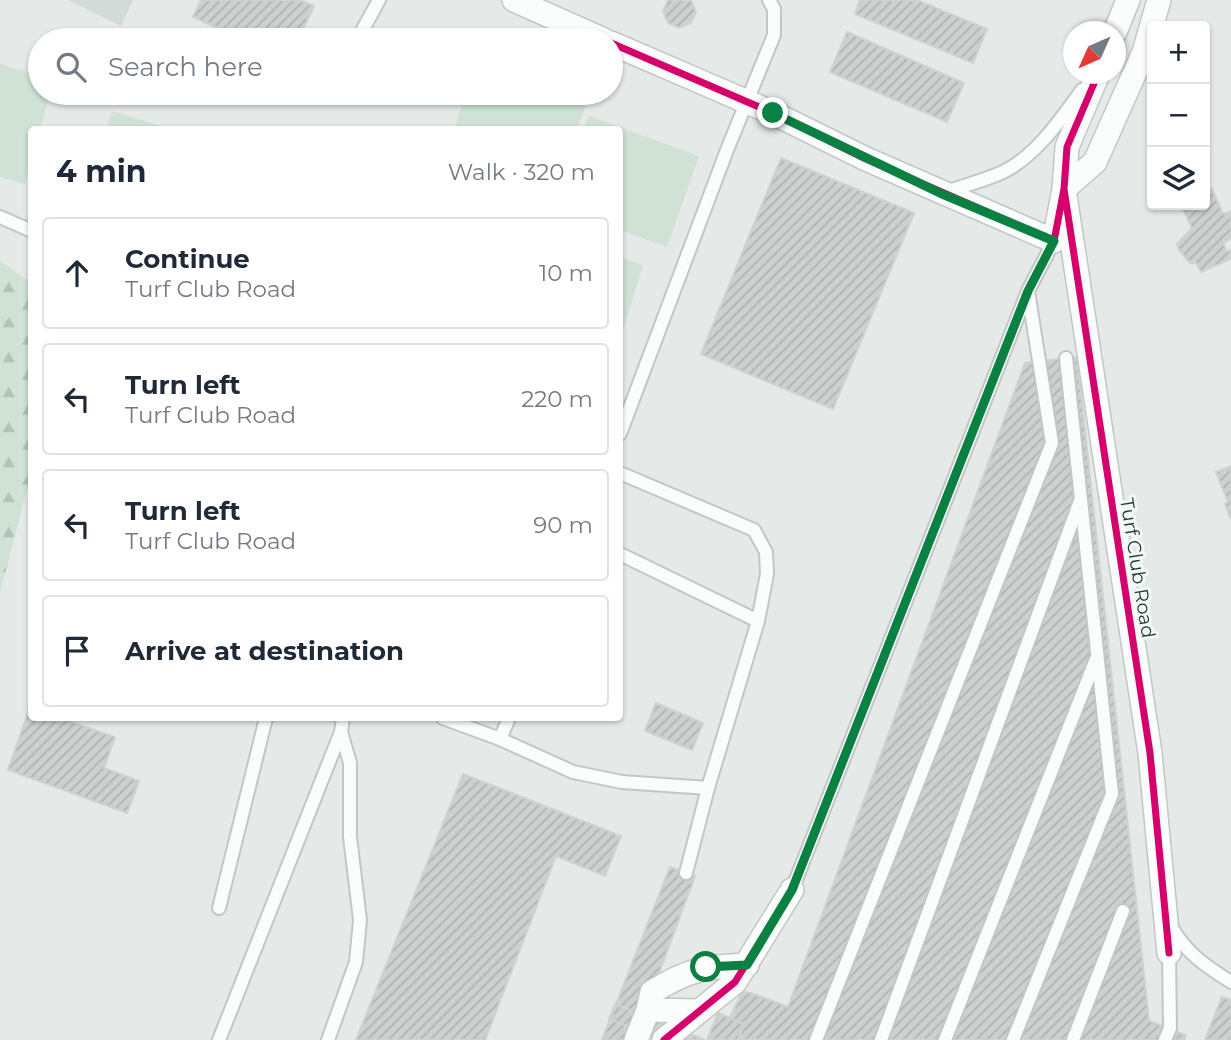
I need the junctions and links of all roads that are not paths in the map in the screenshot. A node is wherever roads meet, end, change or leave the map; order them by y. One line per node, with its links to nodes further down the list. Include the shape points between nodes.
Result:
1 (379, 0): 7 (lane)
2 (514, 0): 8 (street)
3 (769, 0): 14 (lane, via 774,9 774,35)
4 (1128, 0): 6 (street)
5 (1159, 0): 10 (street, via 1144,52)
6 (1119, 21)
7 (364, 28)
8 (577, 28)
9 (623, 48): 14 (street)
10 (1126, 73)
11 (1088, 84): 16 (lane, Turf Club Road, via 1024,157 1004,172)
12 (1092, 84): 15 (street, Turf Club Road, via 1067,148)
13 (1121, 84): 15 (street, via 1096,162)
14 (747, 102): 16 (street); 22 (lane)
15 (1064, 189): 19 (street, Turf Club Road); 39 (street, Turf Club Road, via 1150,753)
16 (942, 194): 19 (street)
17 (0, 217): 18 (lane)
18 (28, 229)
19 (1054, 241): 20 (lane, Turf Club Road)
20 (1028, 291): 36 (lane, Turf Club Road); 50 (lane, via 1052,443)
21 (1066, 358): 24 (lane)
22 (623, 426)
23 (623, 474): 26 (lane, via 754,530 766,552 767,574)
24 (1082, 497): 27 (lane); 51 (lane)
25 (623, 555): 26 (lane)
26 (758, 621): 34 (lane)
27 (1098, 655): 52 (lane); 53 (lane, via 1112,794)
28 (265, 721): 37 (lane)
29 (343, 721): 32 (lane)
30 (451, 721): 33 (lane)
31 (508, 721): 33 (lane)
32 (341, 732): 46 (lane); 47 (lane, via 350,763 350,837 360,920 356,962)
33 (500, 739): 34 (lane, via 573,772 622,782)
34 (708, 788): 35 (lane)
35 (686, 873)
36 (792, 890): 41 (street, Turf Club Road)
37 (219, 908)
38 (1123, 911): 54 (lane)
39 (1164, 912): 40 (street, Turf Club Road); 42 (lane, via 1182,946)
40 (1169, 953): 45 (lane)
41 (747, 965): 43 (street, via 706,967 676,977 652,992); 44 (street, Turf Club Road, via 735,982)
42 (1231, 982)
43 (648, 1010): 44 (street); 48 (street)
44 (699, 1011): 49 (street, Turf Club Road)
45 (1168, 1034)
46 (219, 1040)
47 (328, 1040)
48 (636, 1040)
49 (664, 1040)
50 (816, 1040)
51 (881, 1040)
52 (945, 1040)
53 (1013, 1040)
54 (1073, 1040)

